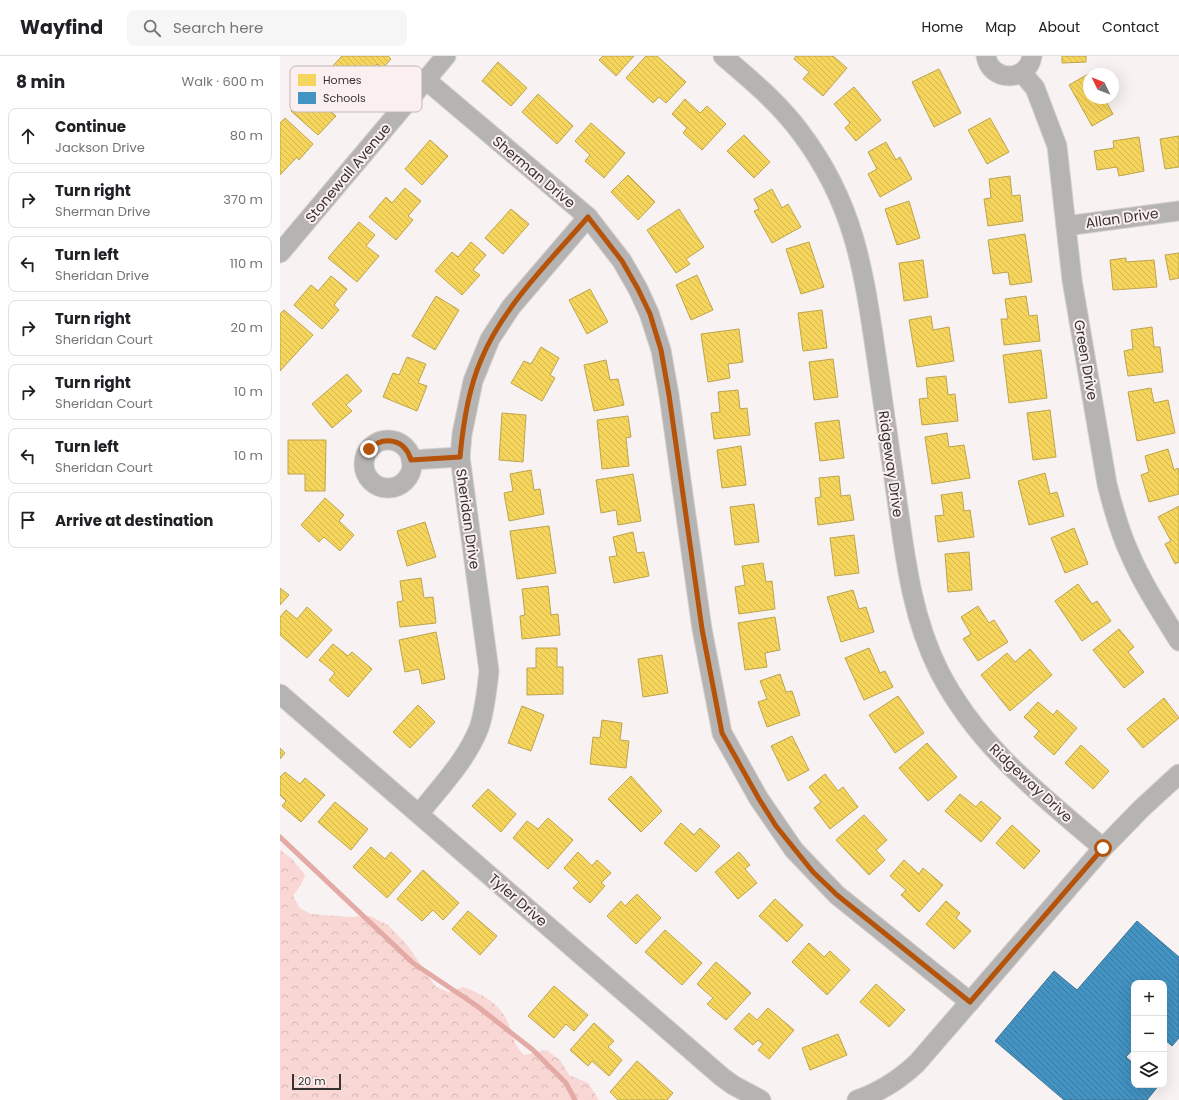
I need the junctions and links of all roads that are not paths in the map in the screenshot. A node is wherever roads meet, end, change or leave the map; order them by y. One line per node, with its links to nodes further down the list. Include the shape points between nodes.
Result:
1 (446, 56): 6 (street, Stonewall Avenue)
2 (723, 56): 19 (street, Ridgeway Drive, via 757,85 801,132 828,174 848,219 856,244 869,308 907,570 920,624 938,669 965,714 996,753)
3 (986, 56): 5 (street, via 988,65 1000,75 1008,77)
4 (1032, 56): 5 (street, via 1028,67)
5 (1022, 73): 11 (street, Green Drive, via 1035,88 1057,146)
6 (426, 80): 7 (street, Stonewall Avenue); 10 (street, Sherman Drive)
7 (422, 85)
8 (399, 112): 12 (street, Stonewall Avenue)
9 (1179, 211): 11 (street, Allan Drive)
10 (588, 217): 13 (street, Sheridan Drive, via 511,307 490,339 473,381); 20 (street, Sherman Drive, via 622,261 638,289 650,314 661,350 702,629 722,733 776,826 813,872 837,895)
11 (1066, 226): 15 (street, Green Drive, via 1072,280 1107,484 1129,552 1144,583)
12 (280, 253)
13 (460, 457): 14 (street); 18 (street, Sheridan Drive, via 489,671 485,703 478,728 466,755)
14 (411, 460)
15 (1179, 641)
16 (280, 694): 18 (street, Tyler Drive)
17 (1179, 774): 19 (street)
18 (418, 814): 22 (street, Tyler Drive, via 722,1076 739,1089)
19 (1103, 848): 20 (street)
20 (970, 1002): 21 (street, via 918,1063 882,1090)
21 (862, 1099)
22 (761, 1100)

